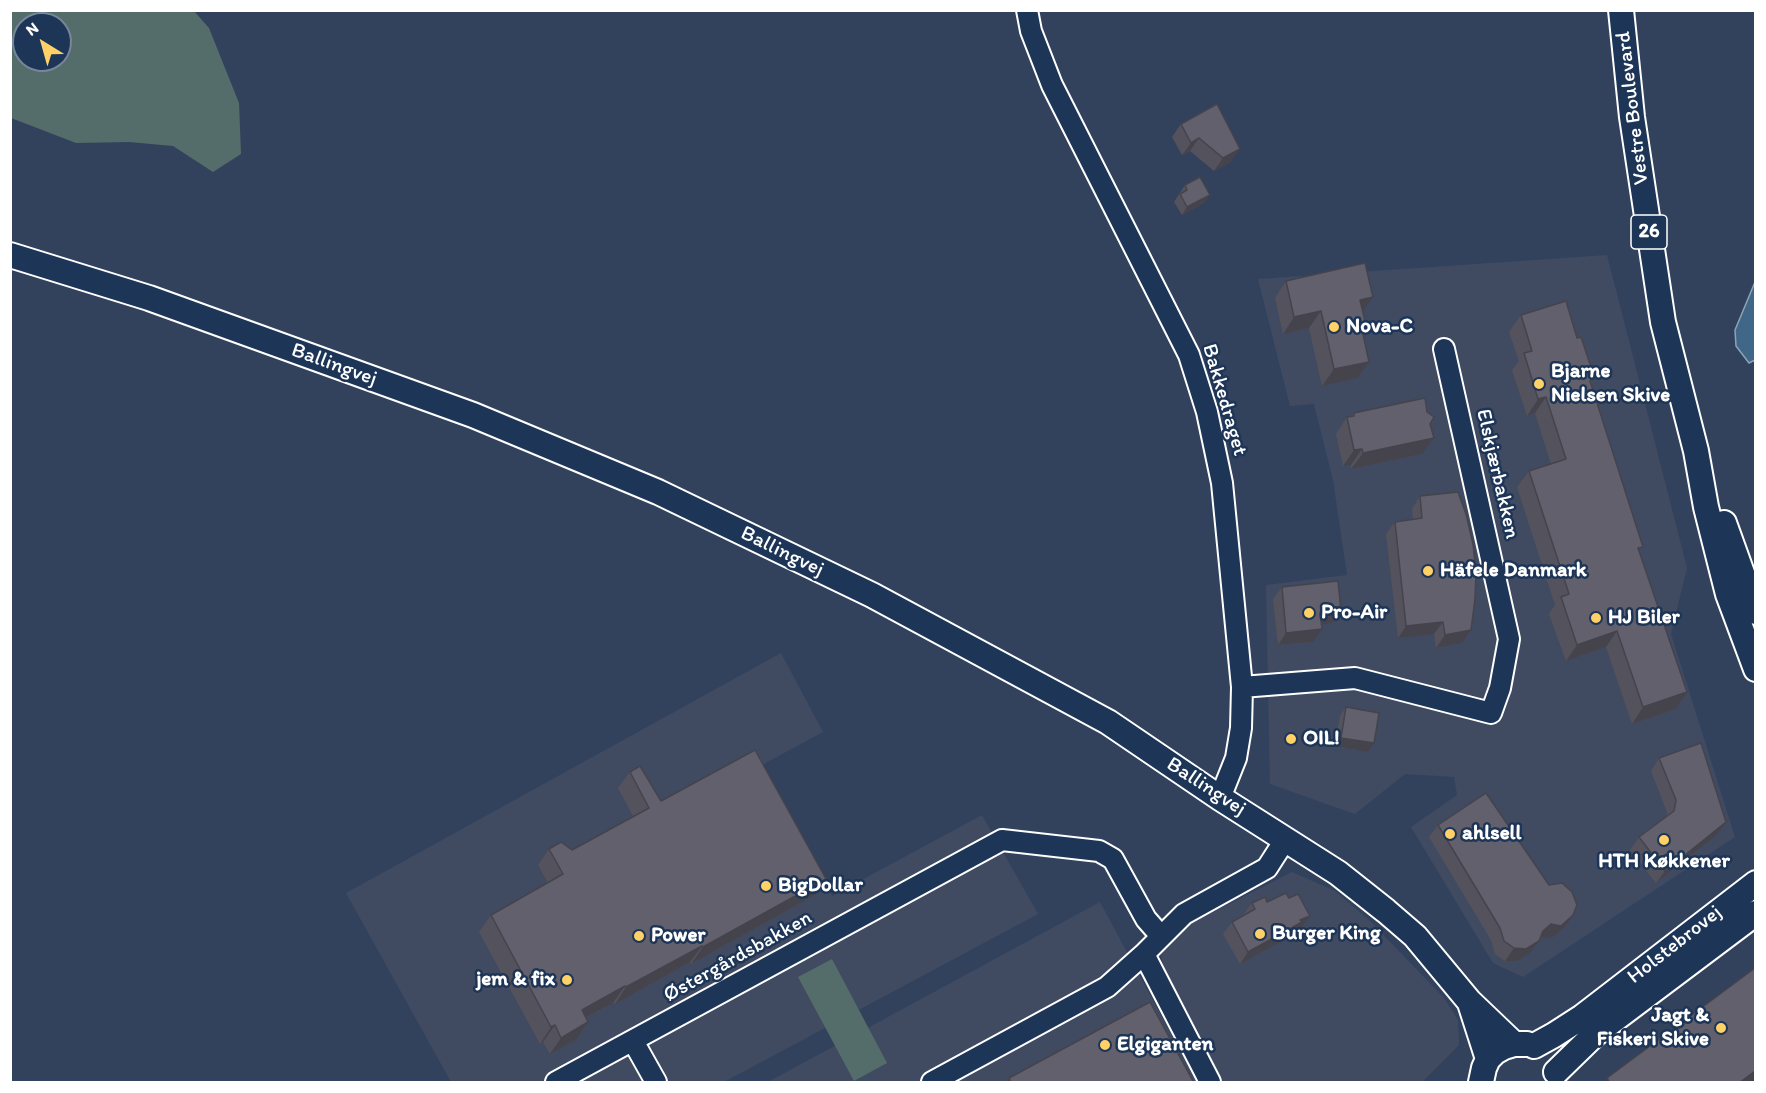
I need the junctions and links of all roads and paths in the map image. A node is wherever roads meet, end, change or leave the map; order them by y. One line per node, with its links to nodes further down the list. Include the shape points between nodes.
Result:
1 (1027, 10): 8 (street, Bakkedraget, via 1030,31 1052,85 1189,355 1207,412 1222,483)
2 (1621, 10): 5 (main road, Vestre Boulevard / 26, via 1632,117 1663,322)
3 (10, 255): 9 (main road, Ballingvej, via 149,298 473,416 658,492 872,595 1063,698 1108,723)
4 (1444, 349): 8 (street, Elskjærbakken, via 1509,639 1491,713 1355,678)
5 (1696, 451): 6 (main road, Vestre Boulevard / 26); 7 (main road, Vestre Boulevard / 26, via 1728,594)
6 (1755, 612)
7 (1755, 669)
8 (1242, 687): 9 (street, Bakkedraget, via 1236,758)
9 (1220, 798): 10 (main road, Ballingvej)
10 (1285, 840): 13 (street, via 1267,868 1184,914); 15 (main road, Ballingvej, via 1338,873 1415,936)
11 (1755, 883): 17 (main road, Holstebrovej, via 1582,1017 1554,1035)
12 (1755, 913): 19 (main road, Holstebrovej, via 1595,1034)
13 (1160, 935): 14 (street); 16 (street, Østergårdsbakken, via 1146,919 1113,859 1099,851 1002,840)
14 (1144, 954): 22 (street, via 1107,987); 23 (street)
15 (1469, 1001): 17 (main road, Ballingvej); 18 (main road, Ballingvej)
16 (633, 1041): 20 (street, Østergårdsbakken); 21 (street)
17 (1524, 1045): 18 (main road, Holstebrovej, via 1504,1047); 19 (main road, Ballingvej, via 1548,1056)
18 (1488, 1059): 24 (main road)
19 (1557, 1077)
20 (556, 1083)
21 (656, 1083)
22 (932, 1083)
23 (1210, 1083)
24 (1481, 1083)

